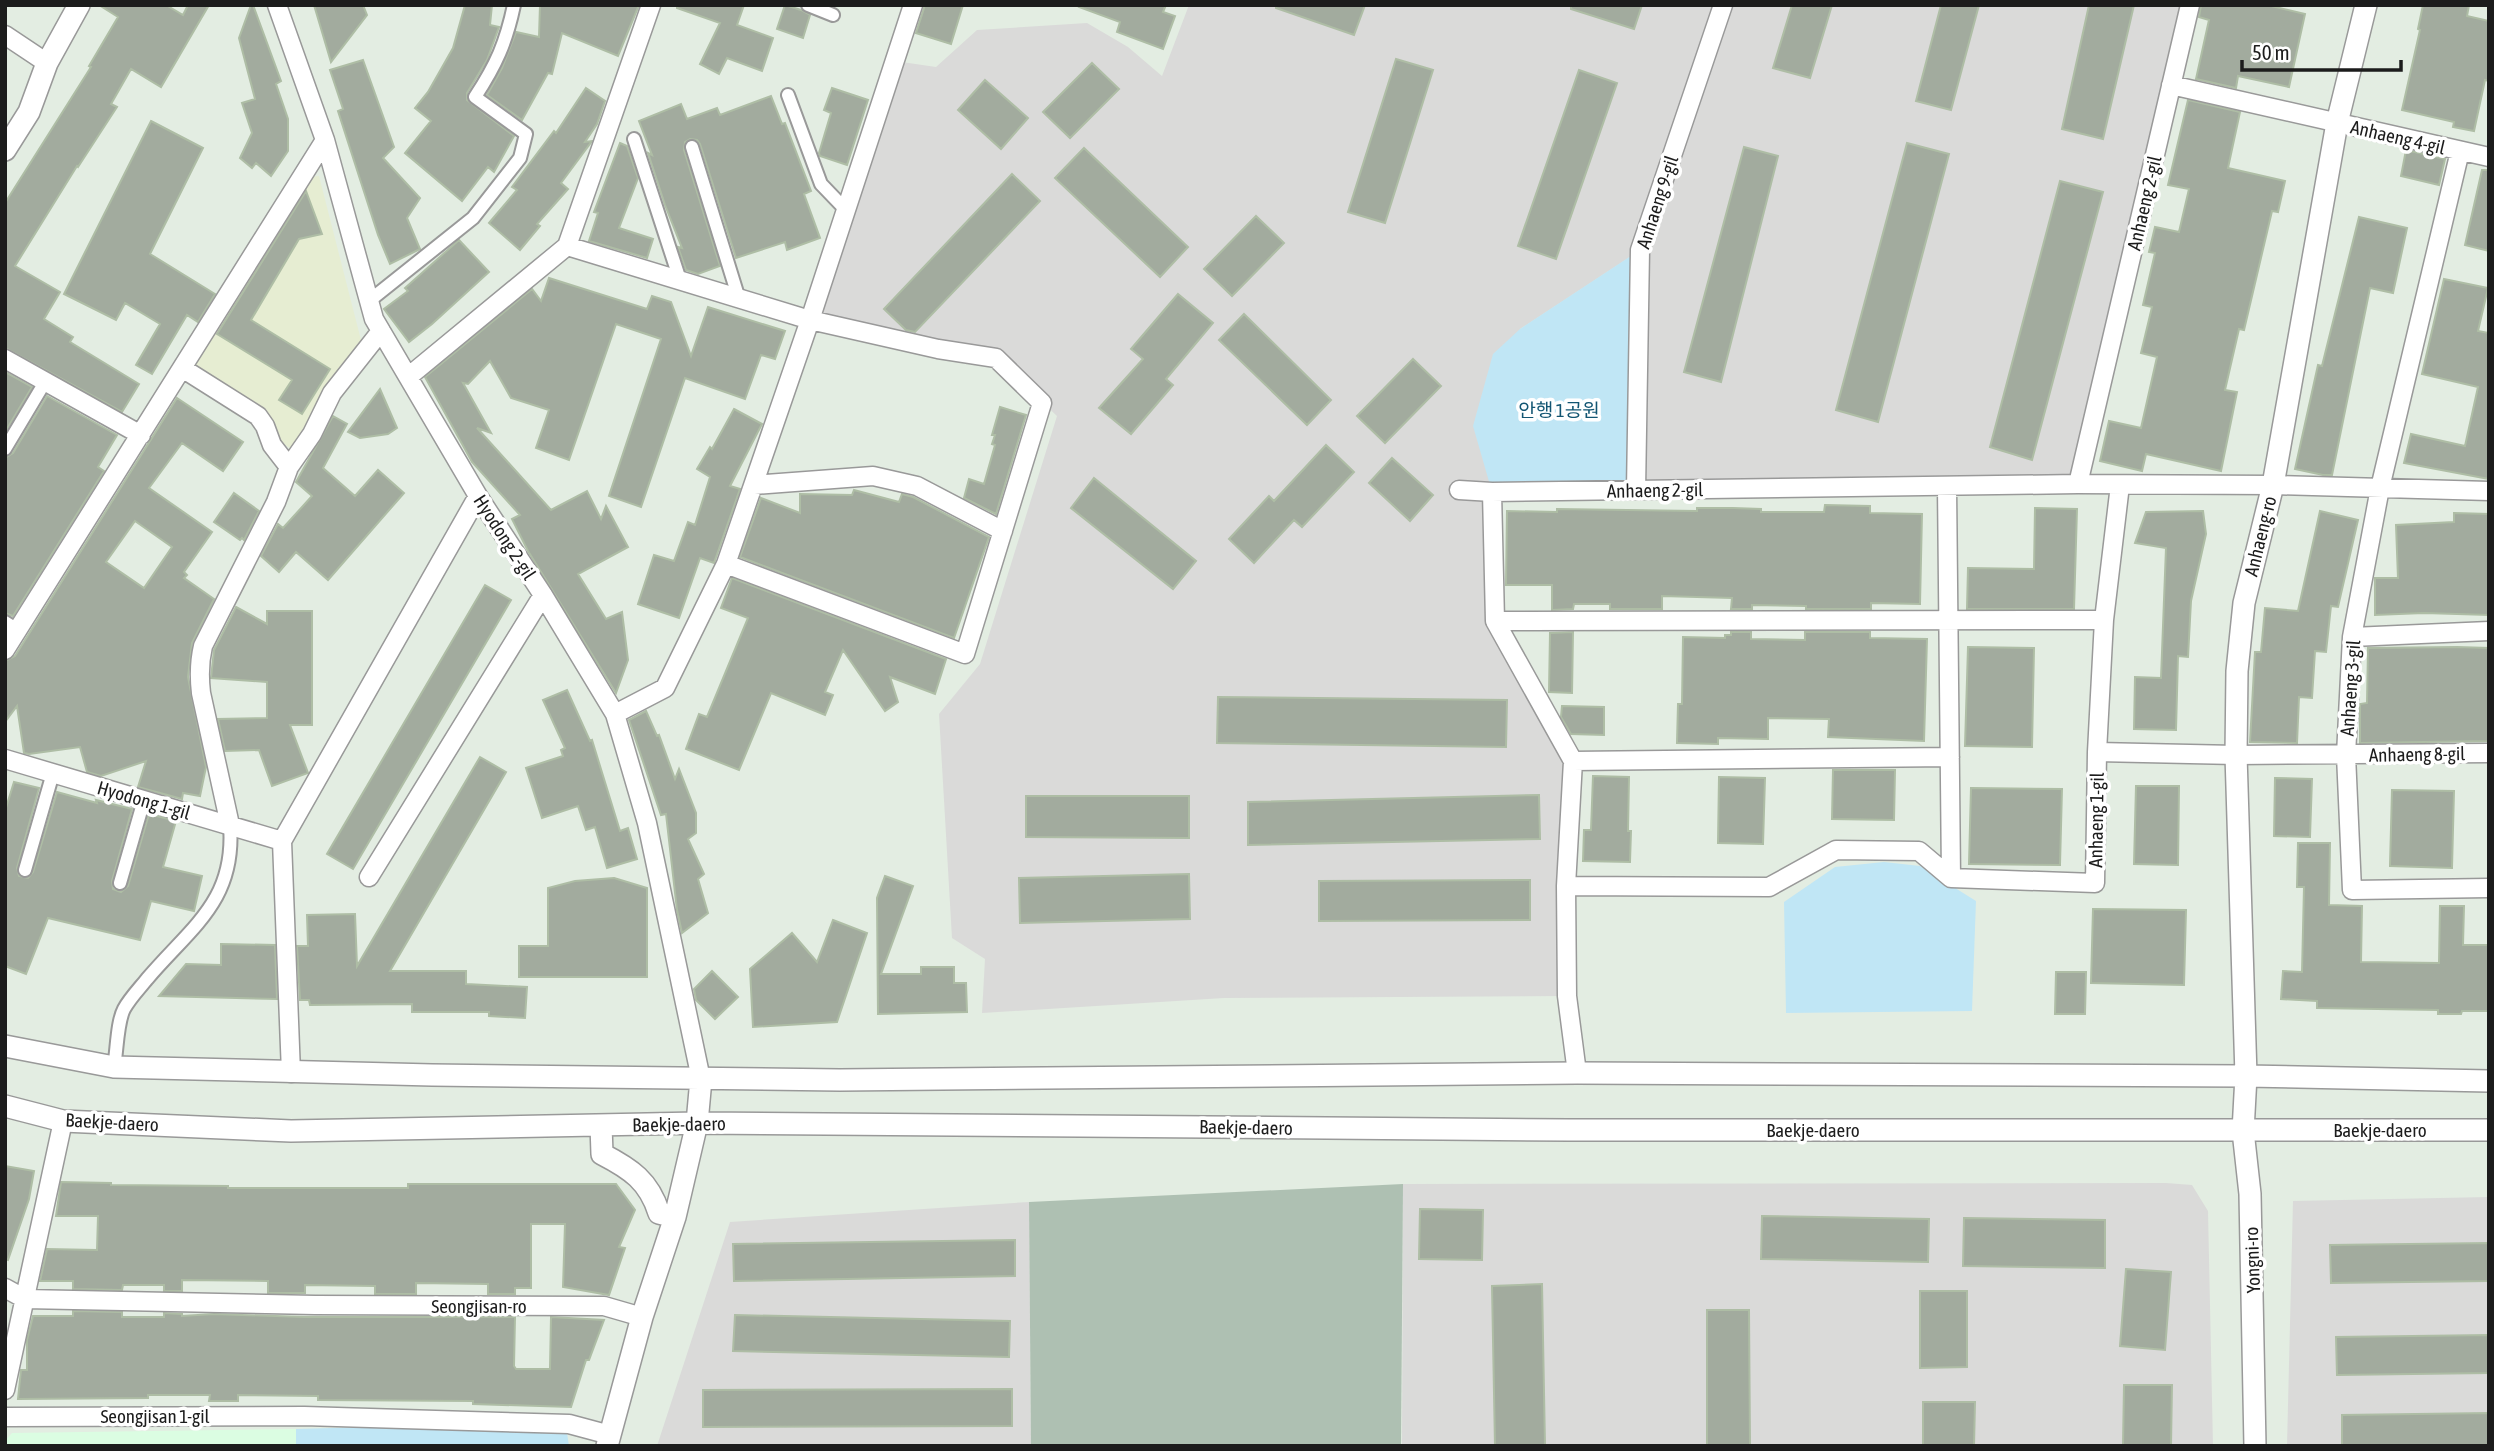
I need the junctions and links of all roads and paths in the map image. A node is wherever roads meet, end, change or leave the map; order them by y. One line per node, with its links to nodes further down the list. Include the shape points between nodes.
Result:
1 (79, 5): 12 (street)
2 (277, 5): 17 (street, Hyodong 2-gil)
3 (514, 5): 27 (street, via 495,66 475,97 526,134 520,158 473,218)
4 (651, 5): 23 (street)
5 (808, 5): 10 (street)
6 (913, 5): 22 (street)
7 (1723, 5): 43 (street, Anhaeng 9-gil, via 1640,250)
8 (2190, 5): 13 (street, Anhaeng 2-gil)
9 (2366, 5): 15 (street, Anhaeng-ro)
10 (834, 15)
11 (5, 35): 12 (street)
12 (47, 63): 19 (street, via 29,112)
13 (2171, 85): 15 (street, Anhaeng 4-gil); 37 (street, Anhaeng 2-gil)
14 (788, 95): 22 (street, via 821,184)
15 (2337, 123): 20 (street, Anhaeng 4-gil); 40 (street, Anhaeng-ro)
16 (634, 139): 25 (street)
17 (325, 140): 27 (street, Hyodong 2-gil); 31 (street)
18 (692, 147): 26 (street)
19 (5, 150)
20 (2460, 151): 21 (street, Anhaeng 4-gil); 24 (street, Anhaeng 4-gil)
21 (2489, 157)
22 (846, 210): 28 (street)
23 (568, 246): 25 (street); 32 (street)
24 (2433, 265): 42 (street, Anhaeng 3-gil)
25 (680, 280): 26 (street)
26 (739, 299): 28 (street)
27 (369, 300): 29 (street, Hyodong 2-gil)
28 (810, 320): 38 (street); 48 (street, via 996,358 1042,404)
29 (381, 331): 32 (street, Hyodong 2-gil); 36 (street, via 331,393 312,434)
30 (5, 359): 33 (street)
31 (182, 368): 34 (street); 36 (street, via 257,416)
32 (408, 377): 47 (street, Hyodong 2-gil)
33 (45, 382): 34 (street); 35 (street)
34 (141, 435): 54 (street)
35 (5, 449)
36 (289, 467): 68 (street, via 203,646 198,672)
37 (2078, 484): 39 (street, Anhaeng 2-gil); 41 (street, Anhaeng 2-gil)
38 (754, 485): 48 (street, via 873,476 917,486); 49 (street)
39 (2120, 485): 40 (street, Anhaeng 2-gil); 51 (street)
40 (2273, 485): 42 (street); 61 (street, Anhaeng-ro, via 2244,603)
41 (1947, 486): 43 (street, Anhaeng 2-gil); 53 (street)
42 (2380, 488): 45 (street); 56 (street, Anhaeng 3-gil)
43 (1636, 490): 46 (street, Anhaeng 2-gil)
44 (1459, 491): 46 (street, Anhaeng 2-gil)
45 (2489, 491)
46 (1492, 492): 52 (street)
47 (478, 496): 50 (street, Hyodong 2-gil); 69 (street)
48 (1003, 531): 49 (street, via 965,654)
49 (726, 564): 58 (street, via 665,688)
50 (543, 595): 58 (street, Hyodong 2-gil); 71 (street)
51 (2104, 620): 53 (street); 59 (street)
52 (1495, 621): 53 (street); 65 (street)
53 (1948, 621): 63 (street)
54 (12, 626): 57 (street)
55 (2489, 631): 56 (street)
56 (2352, 637): 62 (street, Anhaeng 3-gil)
57 (5, 650)
58 (615, 714): 81 (street, Hyodong 2-gil, via 647,823)
59 (2097, 752): 61 (street, Anhaeng 1-gil); 72 (street, Anhaeng 1-gil, via 2095,883)
60 (2489, 753): 62 (street, Anhaeng 8-gil)
61 (2236, 755): 62 (street, Anhaeng 1-gil); 80 (street, Anhaeng-ro)
62 (2346, 755): 75 (street, Anhaeng 3-gil, via 2352,890)
63 (1950, 757): 65 (street); 72 (street)
64 (5, 759): 66 (street, Hyodong 1-gil)
65 (1573, 761): 74 (street)
66 (53, 773): 67 (street, Hyodong 1-gil); 70 (street)
67 (144, 800): 68 (street, Hyodong 1-gil); 73 (street)
68 (230, 825): 69 (street, Hyodong 1-gil); 77 (street, via 232,850 216,900 123,1012)
69 (282, 841): 78 (street)
70 (25, 870)
71 (369, 877)
72 (1951, 878): 74 (street, via 1919,851 1836,850 1769,887)
73 (120, 883)
74 (1566, 886): 79 (street, via 1567,996)
75 (2489, 888)
76 (5, 1046): 77 (street)
77 (114, 1067): 78 (street)
78 (291, 1073): 81 (street)
79 (1577, 1073): 80 (street); 81 (street)
80 (2246, 1076): 82 (street); 88 (street, Yongni-ro)
81 (701, 1079): 85 (street)
82 (2489, 1081)
83 (5, 1106): 84 (street, Baekje-daero)
84 (63, 1121): 86 (street, Baekje-daero, via 292,1131); 91 (street)
85 (697, 1123): 86 (street, Baekje-daero); 88 (street, Baekje-daero); 89 (street)
86 (601, 1125): 89 (street, via 602,1154 631,1170 654,1195 659,1213)
87 (2489, 1130): 88 (street, Baekje-daero)
88 (2243, 1131): 96 (street, Yongni-ro, via 2250,1194)
89 (675, 1217): 92 (street)
90 (5, 1288): 91 (street)
91 (25, 1299): 92 (street, Seongjisan-ro, via 604,1306); 93 (street)
92 (642, 1317): 95 (street)
93 (5, 1390)
94 (5, 1416): 95 (street, Seongjisan 1-gil, via 304,1416 569,1424)
95 (608, 1440)
96 (2255, 1446)

